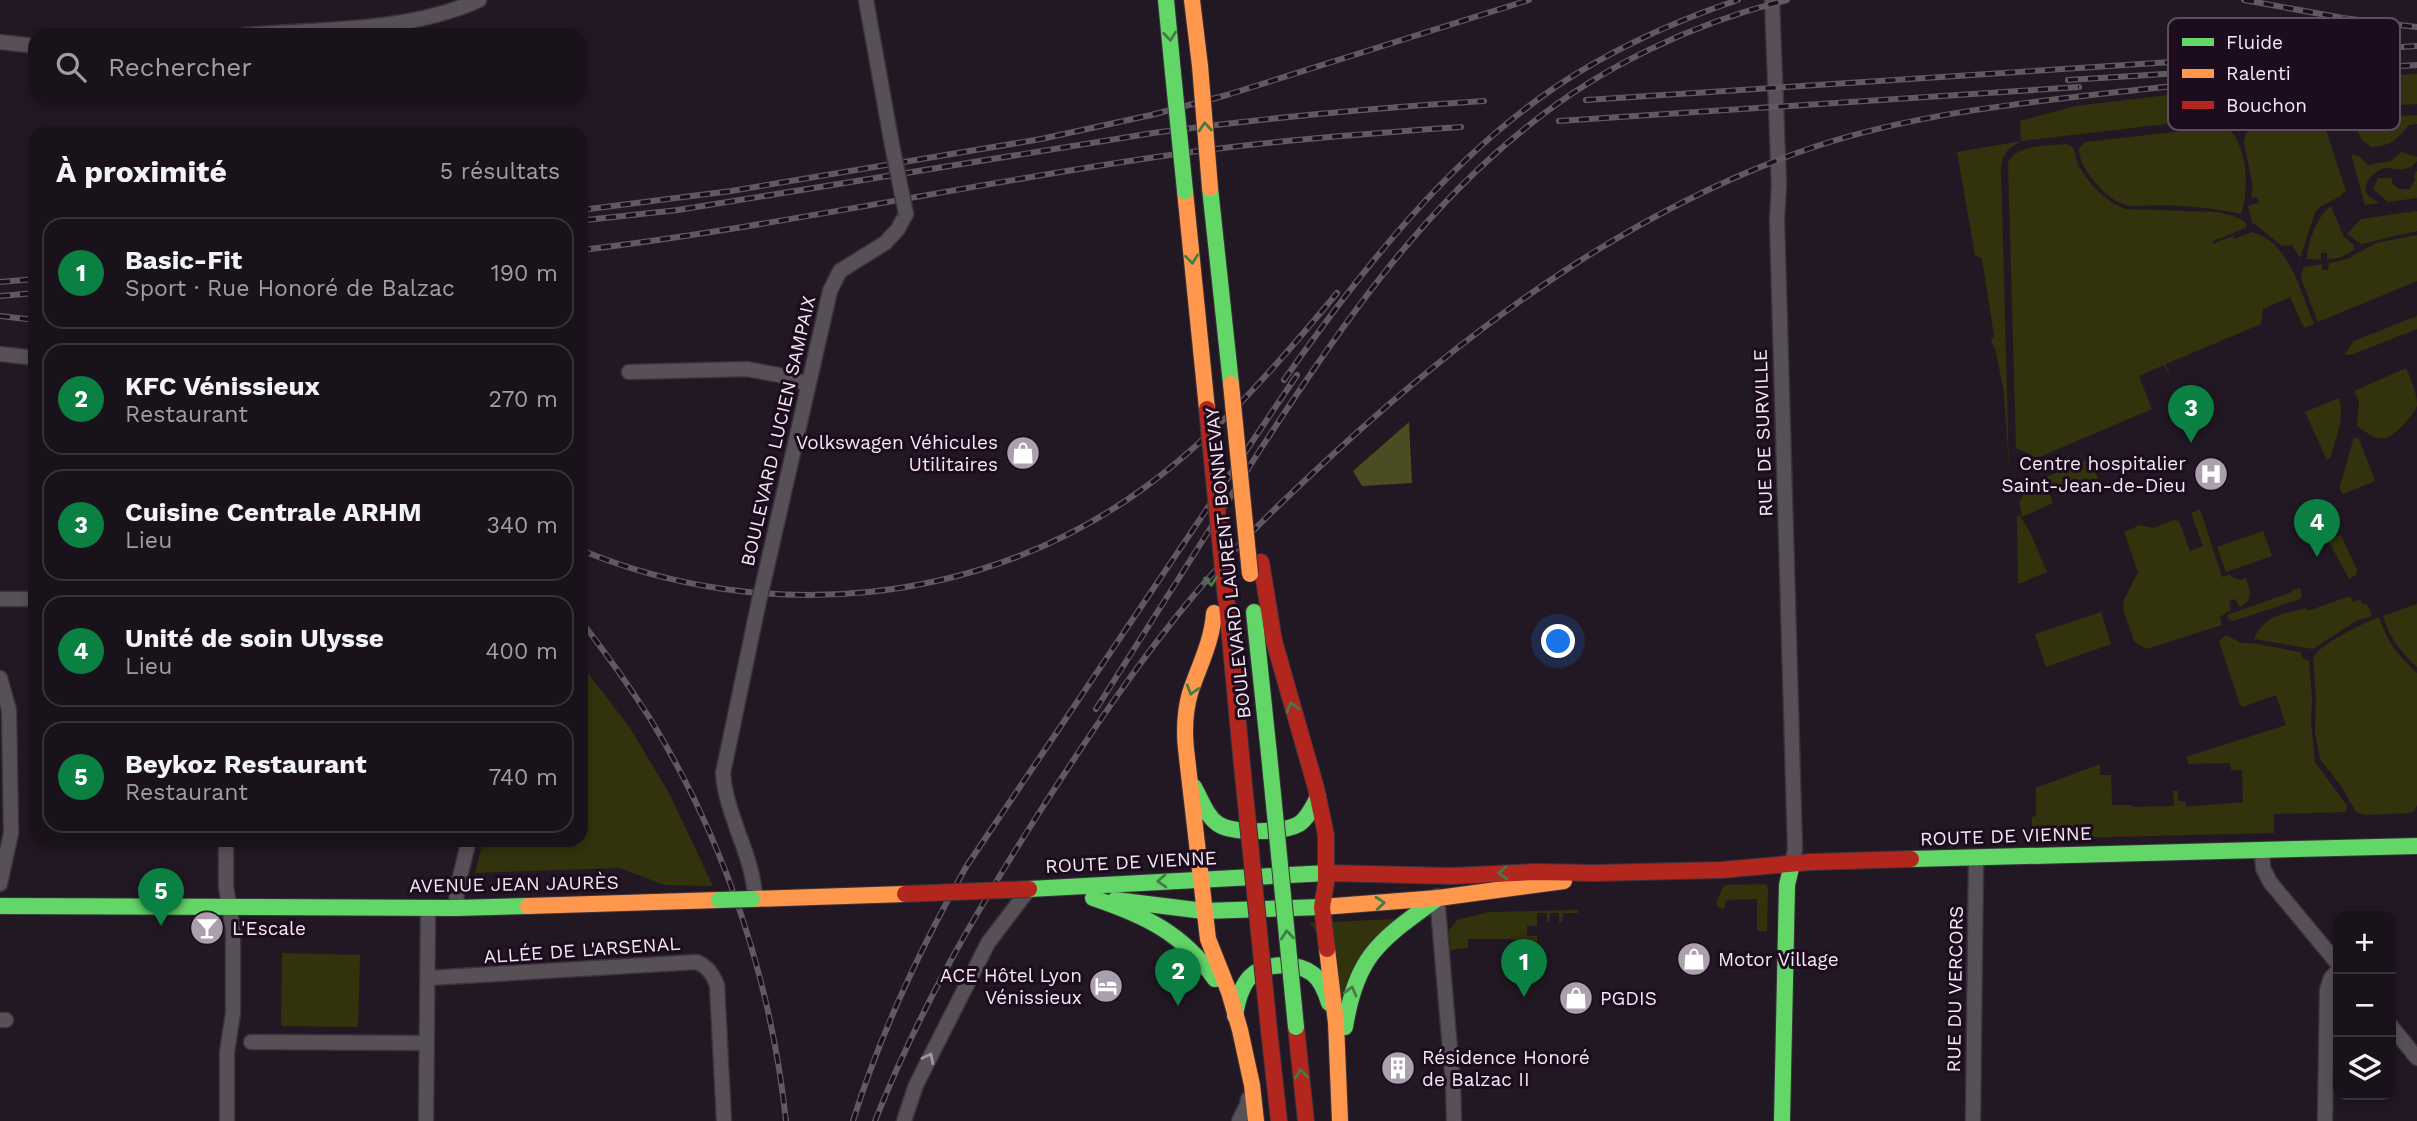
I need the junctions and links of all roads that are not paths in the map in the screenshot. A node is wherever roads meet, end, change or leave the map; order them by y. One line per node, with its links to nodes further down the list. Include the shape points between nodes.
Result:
1 (480, 0): 6 (street, via 453,12)
2 (866, 0): 12 (street, BOULEVARD LUCIEN SAMPAIX, bridge, via 906,214 885,243 840,271 830,291)
3 (1166, 0): 13 (main road, BOULEVARD LAURENT BONNEVAY, one-way to 13, bridge)
4 (1192, 0): 14 (main road, BOULEVARD LAURENT BONNEVAY, one-way to 4, bridge)
5 (1772, 0): 25 (street, RUE DE SURVILLE)
6 (338, 28)
7 (0, 42): 8 (street)
8 (28, 47)
9 (0, 354): 10 (street)
10 (28, 357)
11 (629, 372): 12 (street, via 747,369)
12 (808, 384): 34 (street, BOULEVARD LUCIEN SAMPAIX, bridge, via 723,774 724,790 752,873)
13 (1219, 522): 18 (main road, one-way to 18, via 1208,549 1214,613 1211,643 1187,709); 58 (main road, BOULEVARD LAURENT BONNEVAY, bridge)
14 (1256, 568): 19 (main road, one-way to 14); 59 (main road, BOULEVARD LAURENT BONNEVAY, one-way to 14, bridge, via 1269,754)
15 (0, 599): 16 (street)
16 (28, 599)
17 (0, 678): 30 (street, via 9,710 11,820)
18 (1189, 777): 19 (main road, via 1212,819 1232,829 1297,825); 29 (main road)
19 (1318, 797): 26 (main road, via 1327,837)
20 (2417, 846): 23 (main road, ROUTE DE VIENNE)
21 (226, 847): 36 (street)
22 (467, 847): 39 (street)
23 (2262, 849): 24 (main road, ROUTE DE VIENNE); 41 (street, via 2263,868 2270,882)
24 (1976, 858): 25 (main road, ROUTE DE VIENNE); 63 (street, RUE DU VERCORS)
25 (1792, 864): 27 (main road, ROUTE DE VIENNE); 62 (main road, via 1787,885)
26 (1328, 873): 28 (main road, ROUTE DE VIENNE); 29 (main road, ROUTE DE VIENNE); 37 (main road)
27 (1596, 873): 28 (main road, ROUTE DE VIENNE, one-way to 28); 33 (main road, ROUTE DE VIENNE)
28 (1436, 875): 33 (street)
29 (1200, 879): 31 (main road, ROUTE DE VIENNE, one-way to 31); 40 (main road)
30 (0, 884)
31 (1029, 889): 32 (main road, ROUTE DE VIENNE); 34 (main road, AVENUE JEAN JAURÈS, bridge); 55 (street, one-way to 31, via 916,1085 988,943)
32 (1093, 898): 40 (main road, ROUTE DE VIENNE); 44 (main road, via 1140,914 1178,939 1208,969)
33 (1438, 898): 37 (main road, ROUTE DE VIENNE, one-way to 33); 51 (main road, one-way to 33, via 1347,1009 1363,962 1389,934); 61 (street)
34 (754, 899): 39 (main road, AVENUE JEAN JAURÈS, bridge)
35 (0, 906): 36 (main road, AVENUE JEAN JAURÈS)
36 (229, 906): 38 (main road, AVENUE JEAN JAURÈS); 52 (street, via 233,1013 227,1052)
37 (1322, 907): 40 (main road, ROUTE DE VIENNE); 45 (main road)
38 (428, 908): 39 (main road, AVENUE JEAN JAURÈS); 43 (street)
39 (456, 908)
40 (1204, 912): 44 (main road, via 1211,948)
41 (2333, 958)
42 (2334, 974): 64 (street, via 2327,990)
43 (428, 978): 48 (street); 54 (street, ALLÉE DE L'ARSENAL, via 696,962 707,967 717,985)
44 (1235, 1016): 45 (main road, via 1244,986 1256,972 1288,965 1304,969 1318,980); 49 (main road)
45 (1336, 1023): 51 (main road)
46 (2396, 1033): 50 (street)
47 (251, 1042): 48 (street)
48 (427, 1043): 53 (street)
49 (1247, 1056): 56 (street, via 1247,1105); 57 (main road)
50 (2417, 1058)
51 (1338, 1083): 60 (main road)
52 (227, 1121)
53 (426, 1121)
54 (724, 1121)
55 (904, 1121)
56 (1239, 1121)
57 (1256, 1121)
58 (1279, 1121)
59 (1306, 1121)
60 (1340, 1121)
61 (1454, 1121)
62 (1782, 1121)
63 (1973, 1121)
64 (2325, 1121)

